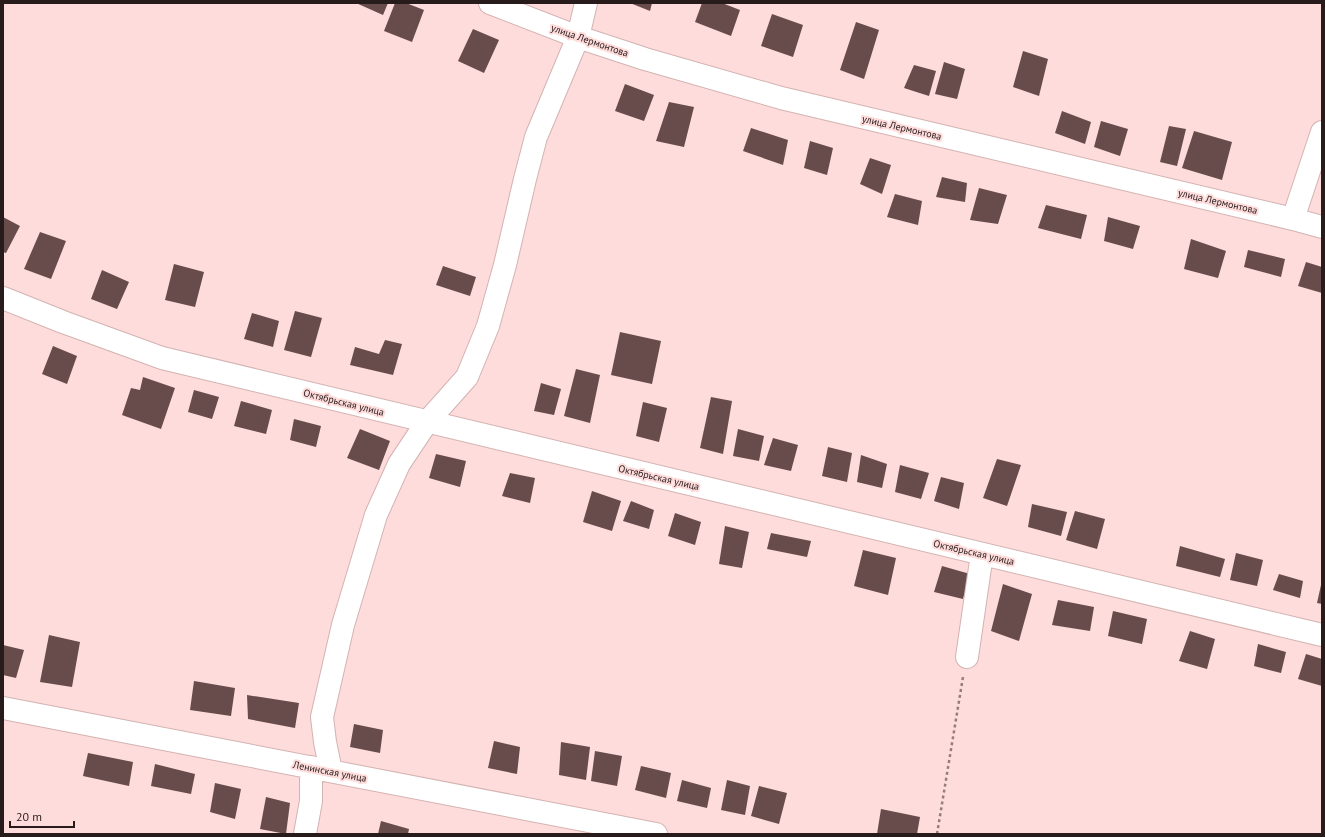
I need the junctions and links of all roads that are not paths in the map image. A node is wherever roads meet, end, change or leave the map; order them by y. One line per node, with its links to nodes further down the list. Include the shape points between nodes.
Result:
1 (490, 3): 3 (street, улица Лермонтова)
2 (586, 3): 3 (street)
3 (578, 37): 5 (street, улица Лермонтова, via 781,98); 8 (street, via 536,137 488,326 467,376)
4 (1322, 132): 5 (street)
5 (1293, 219): 6 (street, улица Лермонтова)
6 (1322, 227)
7 (3, 298): 8 (street, Октябрьская улица, via 162,358)
8 (427, 422): 9 (street, Октябрьская улица); 13 (street, via 399,464 376,516 343,625 322,717 325,742)
9 (982, 554): 10 (street, Октябрьская улица); 11 (street)
10 (1322, 635)
11 (967, 657)
12 (3, 708): 13 (street, Ленинская улица)
13 (321, 769): 14 (street, via 311,801); 15 (street, Ленинская улица)
14 (305, 834)
15 (656, 834)

